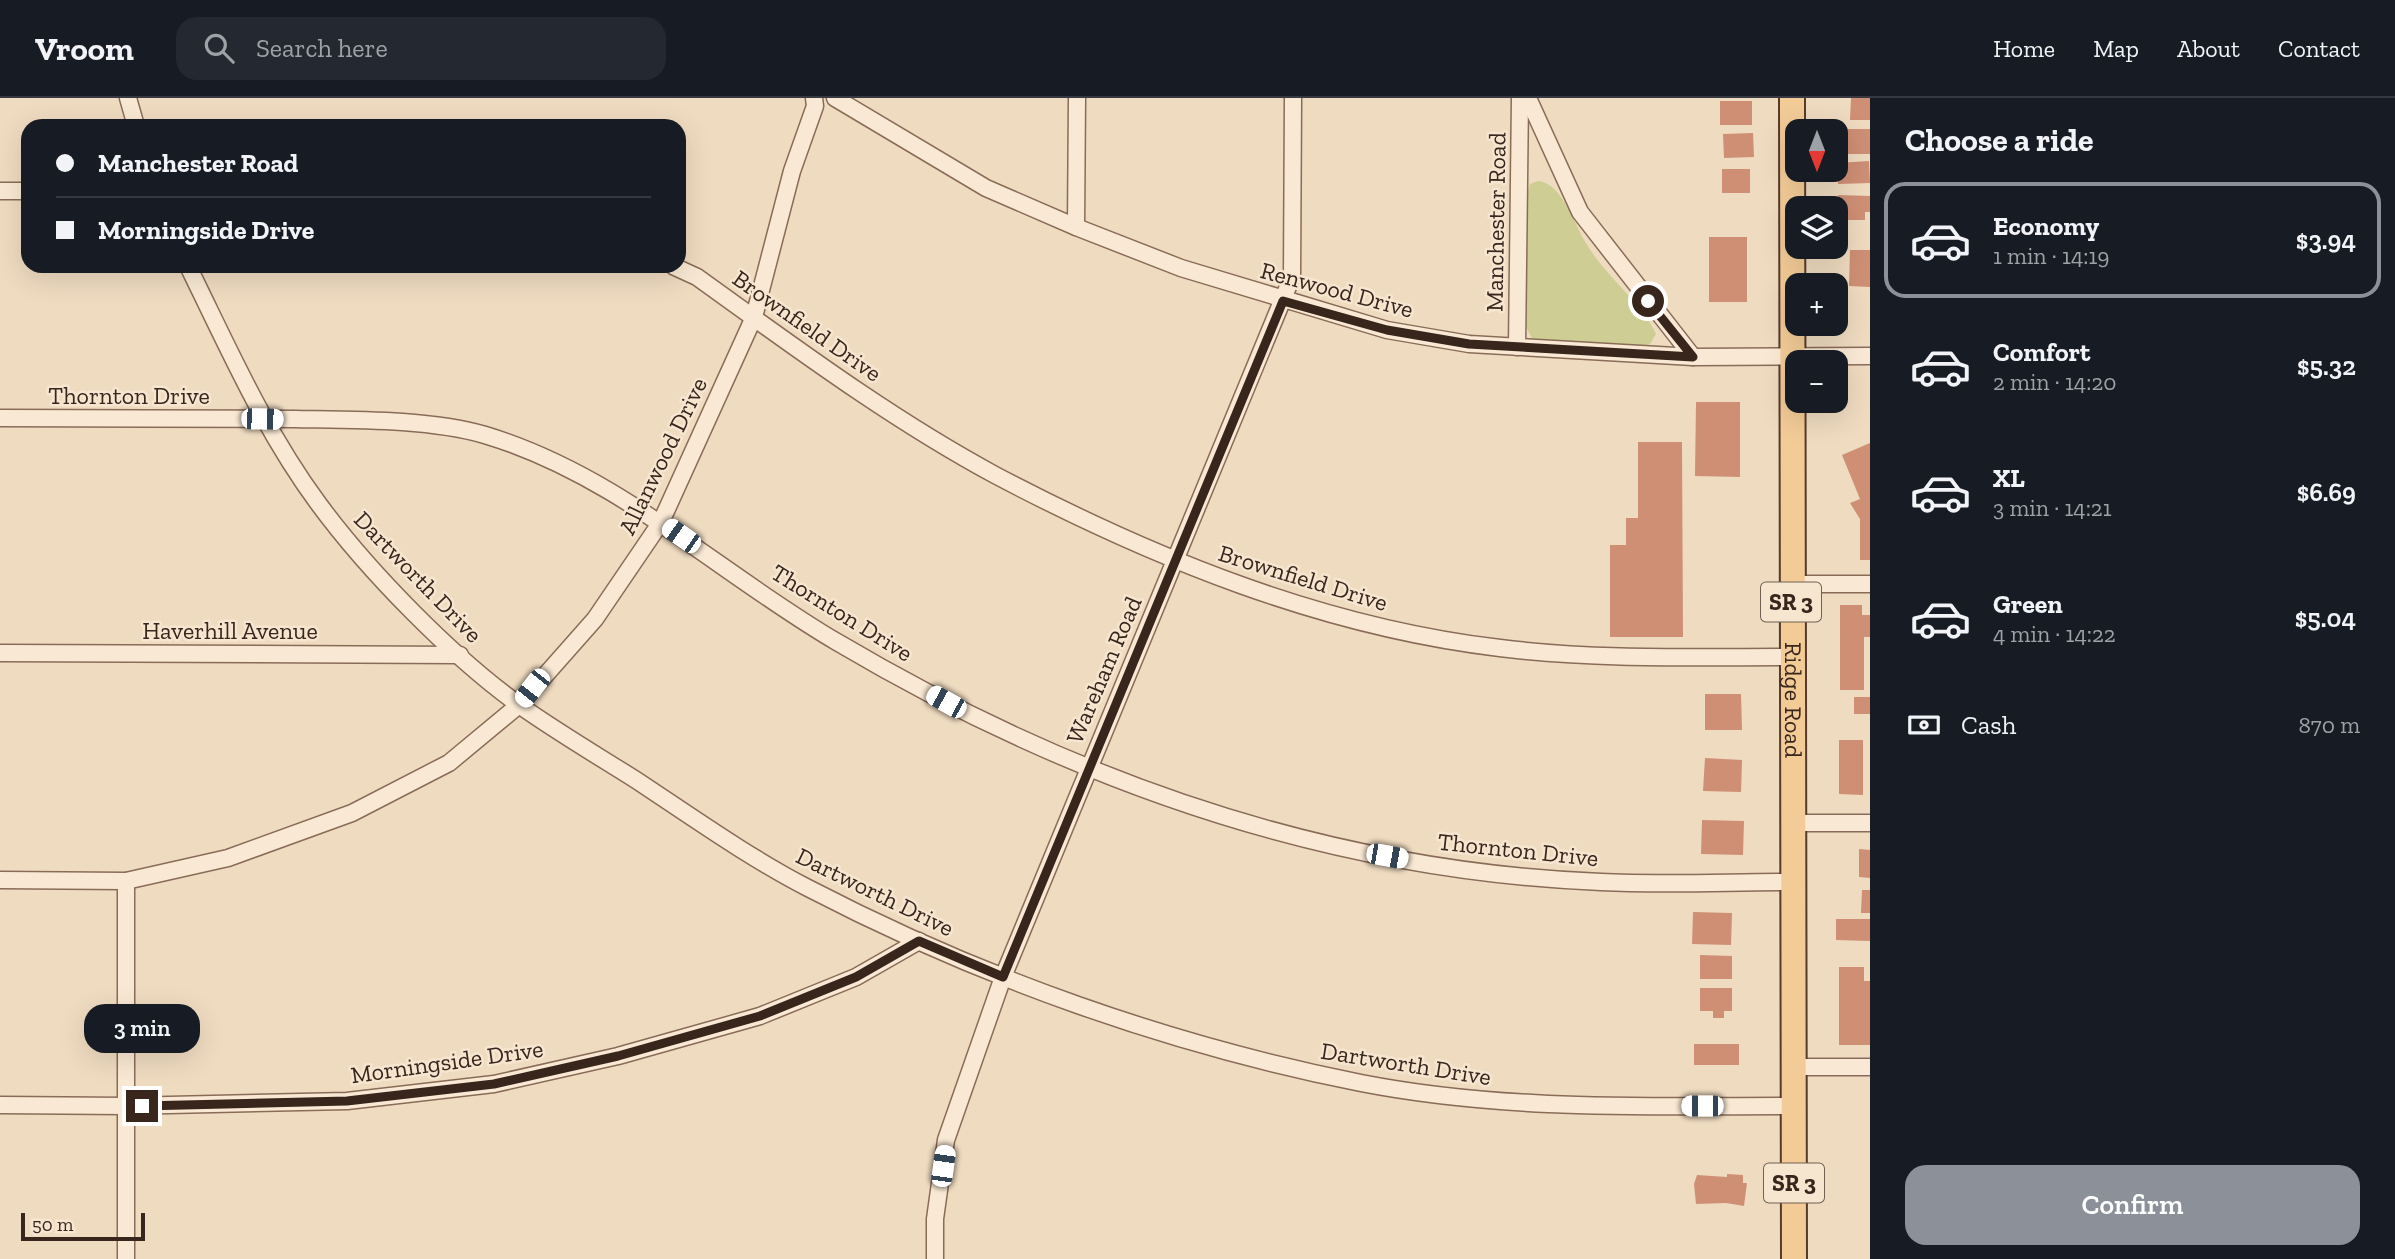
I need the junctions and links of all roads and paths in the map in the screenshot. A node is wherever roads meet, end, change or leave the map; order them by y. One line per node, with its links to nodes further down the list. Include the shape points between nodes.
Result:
1 (128, 98): 9 (street)
2 (814, 98): 16 (street, Allanwood Drive)
3 (835, 98): 12 (street, Renwood Drive, via 986,188)
4 (1077, 98): 12 (street)
5 (1293, 98): 15 (street, Wareham Road, via 1292,277)
6 (1520, 98): 17 (street, Manchester Road)
7 (1528, 98): 22 (street, Manchester Road, via 1580,212)
8 (1792, 98): 18 (main road, Ridge Road / SR 3)
9 (134, 119)
10 (0, 191): 11 (street)
11 (21, 191)
12 (1076, 227): 15 (street, Renwood Drive)
13 (686, 272): 16 (street, Brownfield Drive)
14 (191, 273): 25 (street, Dartworth Drive)
15 (1283, 301): 17 (street, Renwood Drive, via 1387,330); 27 (street, Wareham Road)
16 (754, 317): 26 (street, Allanwood Drive); 27 (street, Brownfield Drive, via 884,407 994,474)
17 (1517, 347): 22 (street, Renwood Drive)
18 (1791, 350)
19 (1785, 356): 22 (street, Renwood Drive)
20 (1848, 356): 21 (street, Renwood Drive)
21 (1870, 356)
22 (1693, 357)
23 (1791, 413): 28 (main road, Ridge Road / SR 3)
24 (0, 418): 25 (street, Thornton Drive)
25 (262, 419): 26 (street, Thornton Drive, via 386,421 482,435 582,474); 31 (street, Dartworth Drive, via 327,514 380,577)
26 (661, 522): 33 (street, Allanwood Drive, via 595,619); 34 (street, Thornton Drive, via 833,640 946,702)
27 (1175, 561): 32 (street, Brownfield Drive, via 1319,612 1500,649 1613,657); 34 (street, Wareham Road)
28 (1791, 584): 29 (street); 32 (main road, Ridge Road / SR 3)
29 (1870, 584)
30 (0, 653): 31 (street, Haverhill Avenue)
31 (460, 655): 33 (street, Dartworth Drive)
32 (1791, 657): 35 (main road, Ridge Road / SR 3)
33 (519, 705): 38 (street, Allanwood Drive, via 449,763 352,813 228,858); 40 (street, Dartworth Drive, via 805,886)
34 (1087, 770): 39 (street, Thornton Drive, via 1237,823 1342,849 1455,868 1599,882); 41 (street, Wareham Road)
35 (1792, 823): 36 (street); 39 (main road, Ridge Road / SR 3)
36 (1870, 823)
37 (0, 880): 38 (street, Allanwood Drive)
38 (126, 881): 45 (street)
39 (1791, 882): 42 (main road, Ridge Road / SR 3)
40 (919, 941): 41 (street, Dartworth Drive); 45 (street, Morningside Drive, via 856,977 760,1016 618,1056 494,1084 347,1101)
41 (1003, 977): 46 (street, Dartworth Drive, via 1240,1056 1365,1084 1483,1101 1568,1106); 48 (street, Wareham Road, via 946,1140 935,1219)
42 (1794, 1067): 43 (street); 46 (main road, Ridge Road / SR 3)
43 (1870, 1067)
44 (0, 1105): 45 (street, Morningside Drive)
45 (126, 1106): 47 (street)
46 (1794, 1106): 49 (main road, Ridge Road / SR 3)
47 (126, 1259)
48 (935, 1259)
49 (1794, 1259)

